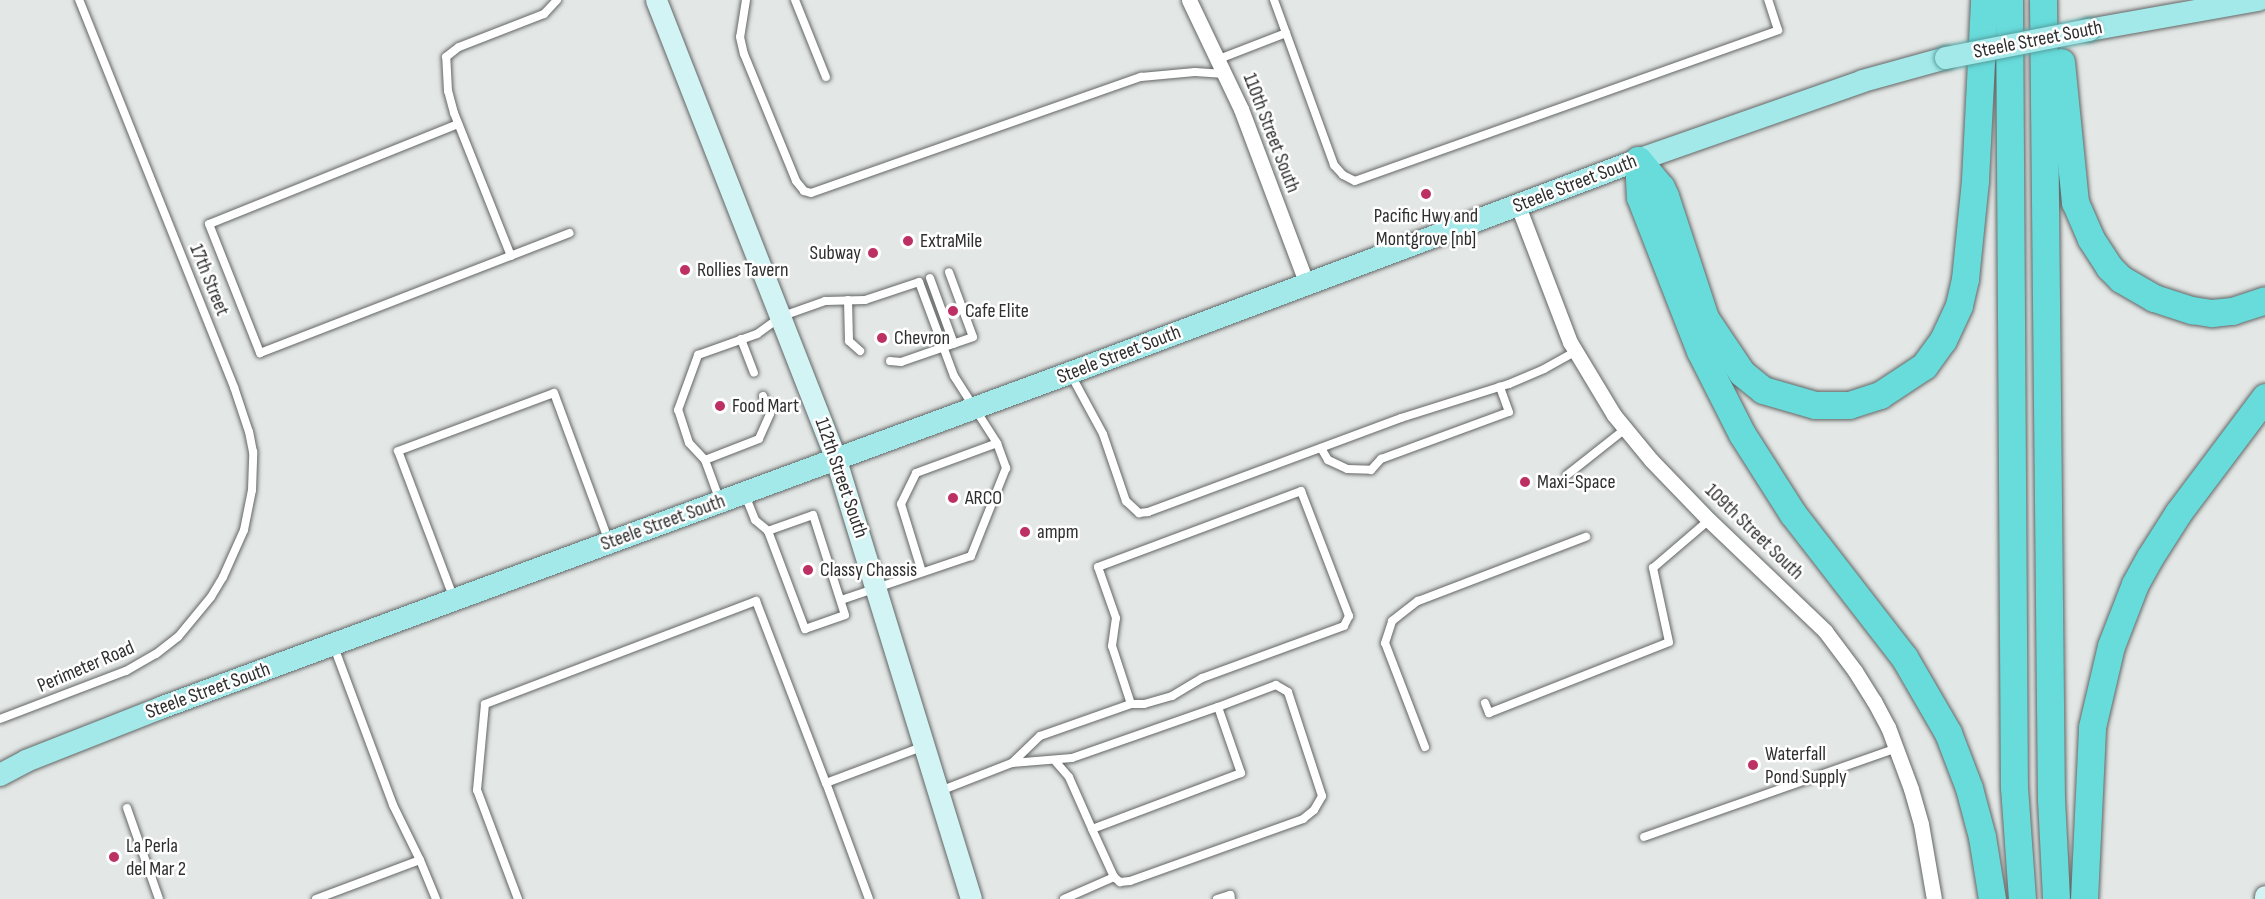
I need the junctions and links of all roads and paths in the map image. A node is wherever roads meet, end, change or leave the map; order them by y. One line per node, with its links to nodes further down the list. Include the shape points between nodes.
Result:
1 (79, 0): 53 (lane, 17th Street, via 249,432 253,453 250,509)
2 (557, 0): 17 (lane, via 544,14 459,47 446,57 448,91)
3 (656, 0): 27 (street, 112th Street South)
4 (747, 0): 15 (lane, via 740,37 744,54 796,181 811,193 1141,77)
5 (795, 0): 16 (lane)
6 (1189, 0): 15 (street, 110th Street South)
7 (1274, 0): 14 (lane)
8 (1768, 0): 14 (lane, via 1778,30 1355,181 1334,165)
9 (1984, 0): 18 (highway, via 1975,180 1959,305 1943,340 1924,366 1880,394 1849,405 1815,405 1763,390 1742,373 1705,318 1665,196)
10 (2009, 0): 86 (highway, via 2014,787)
11 (2043, 0): 87 (highway, via 2051,799)
12 (2059, 0): 26 (highway, via 2061,84 2072,182 2082,222 2099,254 2121,279 2171,305 2212,314)
13 (2258, 0): 18 (main road, Steele Street South, bridge, via 1946,58 1863,81)
14 (1286, 33): 15 (lane)
15 (1222, 66): 24 (street, 110th Street South)
16 (826, 77)
17 (458, 123): 21 (lane); 21 (lane, via 209,224 260,353)
18 (1638, 159): 19 (main road, Steele Street South); 85 (highway, via 1640,197 1700,351 1732,417 1793,514 1904,657 1947,733 1969,788)
19 (1518, 206): 24 (main road, Steele Street South); 32 (street, 109th Street South)
20 (570, 233): 21 (lane)
21 (511, 256)
22 (949, 272): 29 (lane, via 973,337)
23 (930, 278): 29 (lane)
24 (1307, 285): 35 (main road, Steele Street South)
25 (849, 300): 27 (lane, via 825,301); 30 (lane, via 865,300 919,282); 31 (lane, via 849,341)
26 (2265, 300)
27 (780, 317): 28 (lane, via 757,334); 44 (street, 112th Street South)
28 (741, 339): 34 (lane); 43 (lane, via 698,355 678,410 689,443)
29 (954, 344): 30 (lane)
30 (944, 348): 33 (lane, via 902,362); 39 (lane, via 954,376)
31 (860, 351)
32 (1576, 351): 36 (lane); 40 (street, 109th Street South)
33 (890, 361)
34 (754, 373)
35 (1070, 373): 39 (main road, Steele Street South); 42 (lane, via 1103,434 1126,501 1139,513)
36 (1500, 387): 42 (lane); 42 (lane, via 1509,412 1381,459 1371,470 1347,469 1328,460)
37 (763, 396): 43 (lane, via 770,414 759,439)
38 (2265, 397): 88 (highway, via 2150,557 2111,646 2092,727)
39 (976, 408): 41 (lane); 44 (main road, Steele Street South)
40 (1626, 429): 45 (lane); 48 (street, 109th Street South)
41 (997, 443): 52 (lane, via 1006,468 971,556); 52 (lane, via 916,473 901,504)
42 (1321, 448)
43 (705, 460): 47 (lane)
44 (836, 460): 46 (main road, Steele Street South); 54 (street, 112th Street South)
45 (1567, 475)
46 (744, 493): 47 (main road, Steele Street South); 49 (lane, via 755,520)
47 (721, 502): 51 (main road, Steele Street South)
48 (1709, 520): 58 (lane, via 1653,568 1669,642 1489,713); 64 (street, 109th Street South, via 1832,639 1874,701)
49 (768, 531): 56 (lane, via 813,515); 56 (lane, via 805,628 845,615)
50 (1586, 537): 63 (lane, via 1418,602 1392,621 1385,643)
51 (609, 543): 55 (main road, Steele Street South); 55 (lane, via 554,393 398,451)
52 (922, 572): 54 (lane)
53 (223, 578): 61 (lane, Perimeter Road, via 195,618 156,654 109,679)
54 (877, 588): 56 (lane); 62 (street, 112th Street South)
55 (454, 600): 57 (main road, Steele Street South)
56 (841, 600)
57 (333, 645): 67 (main road, Steele Street South, via 26,761); 73 (lane, via 393,805)
58 (1485, 703)
59 (1131, 704): 59 (lane, via 1172,696 1202,678 1344,626 1348,616 1301,491 1098,567 1116,618 1112,646); 66 (lane, via 1040,736)
60 (1218, 707): 65 (lane); 71 (lane, via 1241,773); 74 (lane, via 1275,685 1288,692 1322,796 1314,810 1303,819 1130,881 1120,882)
61 (0, 719)
62 (925, 746): 68 (lane); 69 (street, 112th Street South)
63 (1425, 747)
64 (1897, 748): 72 (lane); 84 (street, 109th Street South, via 1921,824)
65 (1055, 761): 66 (lane); 71 (lane, via 1069,777)
66 (1012, 763): 69 (lane)
67 (0, 775)
68 (826, 783): 78 (lane, via 756,601 485,704 477,790); 79 (lane)
69 (939, 792): 80 (street, 112th Street South)
70 (127, 808): 75 (lane)
71 (1092, 829): 74 (lane)
72 (1644, 837)
73 (420, 860): 76 (lane); 77 (lane)
74 (1114, 877): 81 (lane)
75 (159, 899)
76 (316, 899)
77 (436, 899)
78 (518, 899)
79 (869, 899)
80 (971, 899)
81 (1064, 899)
82 (1217, 899): 83 (lane, via 1230,894)
83 (1232, 899)
84 (1934, 899)
85 (1992, 899)
86 (2022, 899)
87 (2056, 899)
88 (2084, 899)

